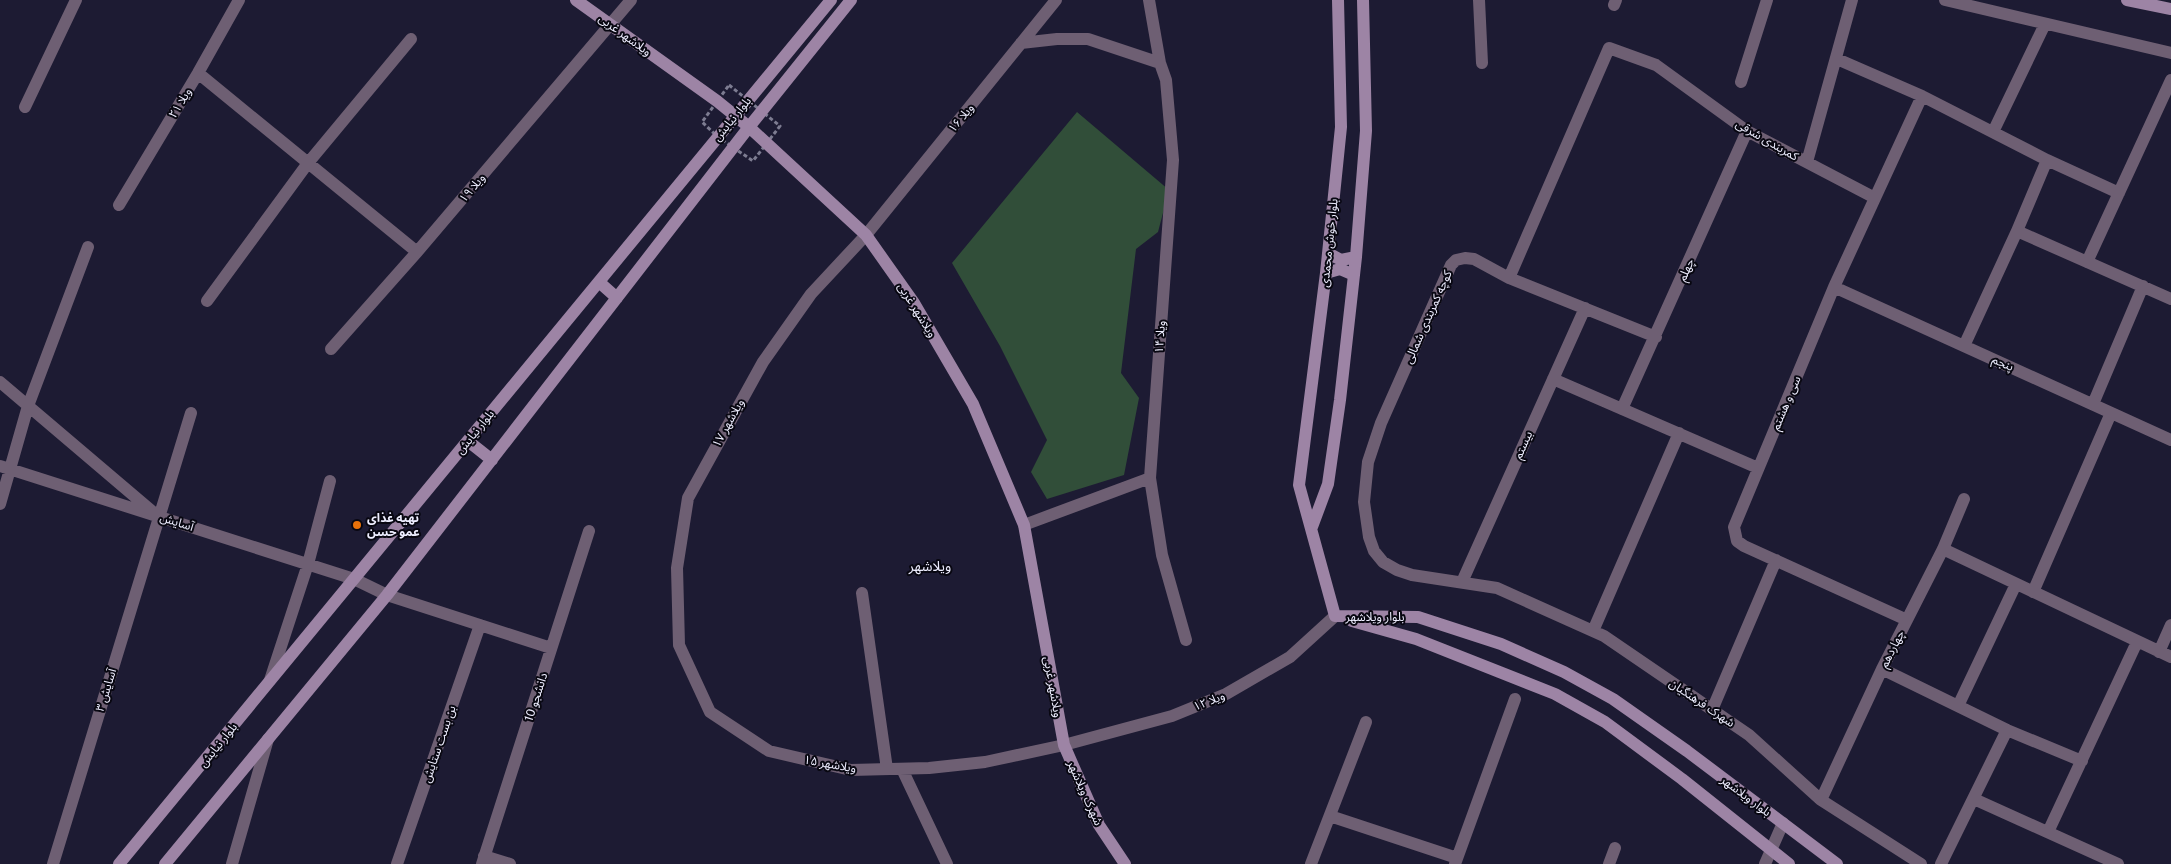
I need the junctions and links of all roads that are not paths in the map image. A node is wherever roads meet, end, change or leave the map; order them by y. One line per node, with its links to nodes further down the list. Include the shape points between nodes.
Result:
1 (76, 0): 29 (street)
2 (239, 0): 25 (street, ویلا ۲۱)
3 (576, 0): 17 (street, ویلاشهر غربی)
4 (631, 0): 17 (street, ۱۹ ویلا)
5 (831, 0): 30 (street, بلوار نیایش)
6 (851, 0): 31 (street, بلوار نیایش)
7 (1056, 0): 20 (street, ۱۶ ویلا)
8 (1149, 0): 24 (street, ۱۴ ویلا)
9 (1338, 0): 44 (street, بلوار خوش محمدی, via 1341,127)
10 (1363, 0): 45 (street, via 1366,131)
11 (1479, 0): 23 (street)
12 (1767, 0): 27 (street)
13 (1852, 0): 22 (street, کمربندی شرقی)
14 (1945, 0): 18 (street)
15 (2127, 0): 16 (street)
16 (2171, 10)
17 (610, 24): 30 (street, ویلاشهر غربی); 43 (street, ۱۹ ویلا)
18 (2045, 24): 21 (street); 33 (street)
19 (411, 39): 36 (street)
20 (1021, 43): 24 (street, via 1088,39); 41 (street, ۱۶ ویلا)
21 (2171, 53)
22 (1837, 59): 28 (street); 35 (street, کمربندی شرقی)
23 (1482, 62)
24 (1160, 63): 73 (street, ۱۴ ویلا, via 1166,80 1173,160)
25 (198, 73): 36 (street); 39 (street, ویلا ۲۱)
26 (2171, 80): 37 (street)
27 (1741, 82)
28 (1922, 96): 33 (street); 38 (street, سی و هشتم)
29 (25, 107)
30 (736, 115): 31 (street, ویلاشهر غربی); 50 (street, بلوار نیایش)
31 (750, 127): 41 (street, ویلاشهر غربی); 53 (street, بلوار نیایش)
32 (1747, 131): 35 (street, کمربندی شرقی); 49 (street, کمربندی شرقی, via 1656,65 1609,48); 57 (street, چهلم)
33 (1993, 132): 34 (street)
34 (2047, 160): 37 (street); 40 (street)
35 (1808, 162): 38 (street)
36 (308, 163): 43 (street); 55 (street)
37 (2119, 193): 46 (street)
38 (1875, 198): 52 (street, سی و هشتم)
39 (119, 205)
40 (2017, 231): 46 (street); 58 (street)
41 (866, 235): 78 (street, ویلاشهر غربی, via 914,303 973,404); 97 (street, ویلاشهر ۱۷, via 811,294 763,362 688,498 677,568)
42 (88, 247): 63 (street)
43 (417, 252): 59 (street, ۱۹ ویلا)
44 (1328, 253): 45 (street, via 1341,260); 47 (street, بلوار خوش محمدی)
45 (1356, 258): 48 (street)
46 (2087, 262): 51 (street)
47 (1326, 273): 48 (street, via 1340,269); 79 (street, بلوار خوش محمدی, via 1299,485)
48 (1354, 275): 79 (street, via 1328,484)
49 (1510, 278): 56 (street); 85 (street, کوچه کمربندی شمالی, via 1474,259 1456,260 1451,265 1381,423 1368,462 1364,502 1370,537 1378,556 1397,570)
50 (599, 282): 53 (street); 68 (street, بلوار نیایش)
51 (2143, 286): 54 (street); 62 (street)
52 (1834, 287): 58 (street, پنجم); 72 (street, سی و هشتم)
53 (617, 298): 70 (street, بلوار نیایش)
54 (2171, 298)
55 (207, 301)
56 (1585, 308): 57 (street); 60 (street, بیستم)
57 (1656, 337): 64 (street, چهلم)
58 (1964, 346): 62 (street, پنجم)
59 (331, 349)
60 (1553, 379): 64 (street); 85 (street, بیستم)
61 (0, 382): 63 (street)
62 (2093, 404): 66 (street, پنجم)
63 (28, 406): 71 (street); 77 (street)
64 (1622, 409): 67 (street)
65 (191, 413): 77 (street, ۳ آسایش)
66 (2111, 413): 69 (street, پنجم); 87 (street)
67 (1679, 433): 72 (street); 94 (street)
68 (468, 440): 70 (street); 84 (street, بلوار نیایش)
69 (2171, 440)
70 (492, 460): 89 (street, بلوار نیایش)
71 (5, 468): 76 (street); 77 (street, آسایش)
72 (1758, 468): 82 (street, سی و هشتم, via 1736,520 1735,535 1744,546)
73 (1150, 478): 78 (street); 95 (street, ۱۴ ویلا, via 1162,555)
74 (330, 481): 83 (street)
75 (1964, 499): 81 (street, چهاردهم)
76 (0, 504)
77 (158, 516): 83 (street, آسایش); 122 (street, ۳ آسایش)
78 (1024, 524): 108 (street, ویلاشهر غربی)
79 (1312, 527): 90 (street)
80 (589, 531): 98 (street, دانشجو 10)
81 (1943, 549): 86 (street); 91 (street, چهاردهم)
82 (1776, 560): 91 (street, سی و هشتم); 104 (street)
83 (308, 564): 84 (street, آسایش); 101 (street)
84 (354, 579): 89 (street, آسایش); 101 (street, بلوار نیایش)
85 (1462, 582): 94 (street, شهرک فرهنگیان, via 1497,588)
86 (2016, 584): 87 (street); 103 (street)
87 (2033, 592): 96 (street)
88 (862, 594): 111 (street)
89 (387, 596): 92 (street, آسایش); 107 (street, بلوار نیایش)
90 (1335, 616): 108 (street, ویلا ۱۲, via 1290,657 1226,694 1172,716); 115 (street, بلوار ویلاشهر, via 1418,617 1501,644 1564,672 1613,699); 118 (street, بلوار ویلاشهر, via 1416,639 1555,694 1604,722)
91 (1907, 620): 100 (street, چهاردهم)
92 (480, 625): 98 (street, آسایش); 126 (street, بن بست ستایش)
93 (2171, 625): 99 (street)
94 (1593, 631): 104 (street, شهرک فرهنگیان)
95 (1186, 640)
96 (2137, 642): 99 (street); 109 (street)
97 (679, 646): 111 (street, ویلاشهر ۱۵, via 710,712 769,751 851,770)
98 (552, 648): 119 (street, دانشجو 10)
99 (2165, 654)
100 (1882, 669): 103 (street); 113 (street, چهاردهم)
101 (270, 681): 123 (street, بلوار نیایش)
102 (1515, 699): 120 (street)
103 (1958, 706): 106 (street)
104 (1712, 710): 113 (street, شهرک فرهنگیان, via 1749,735)
105 (1366, 722): 114 (street)
106 (2007, 730): 109 (street); 112 (street)
107 (269, 738): 124 (street, بلوار نیایش); 125 (street)
108 (1064, 745): 110 (street, ویلاشهر ۱۵, via 986,762); 129 (street, شهرک ویلاشهر, via 1099,826)
109 (2082, 761): 116 (street)
110 (902, 768): 111 (street, ویلاشهر ۱۵); 128 (street)
111 (887, 769)
112 (1974, 799): 116 (street); 136 (street)
113 (1821, 800): 135 (street, شهرک فرهنگیان)
114 (1330, 816): 120 (street); 130 (street)
115 (1783, 823): 118 (street); 134 (street, بلوار ویلاشهر)
116 (2048, 832): 121 (street)
117 (1615, 848): 131 (street)
118 (1771, 850): 132 (street); 133 (street, بلوار ویلاشهر)
119 (483, 860): 127 (street)
120 (1456, 861)
121 (2110, 862)
122 (53, 864)
123 (120, 864)
124 (165, 864)
125 (232, 864)
126 (397, 864)
127 (510, 864)
128 (947, 864)
129 (1125, 864)
130 (1311, 864)
131 (1609, 864)
132 (1765, 864)
133 (1789, 864)
134 (1836, 864)
135 (1921, 864)
136 (1941, 864)

